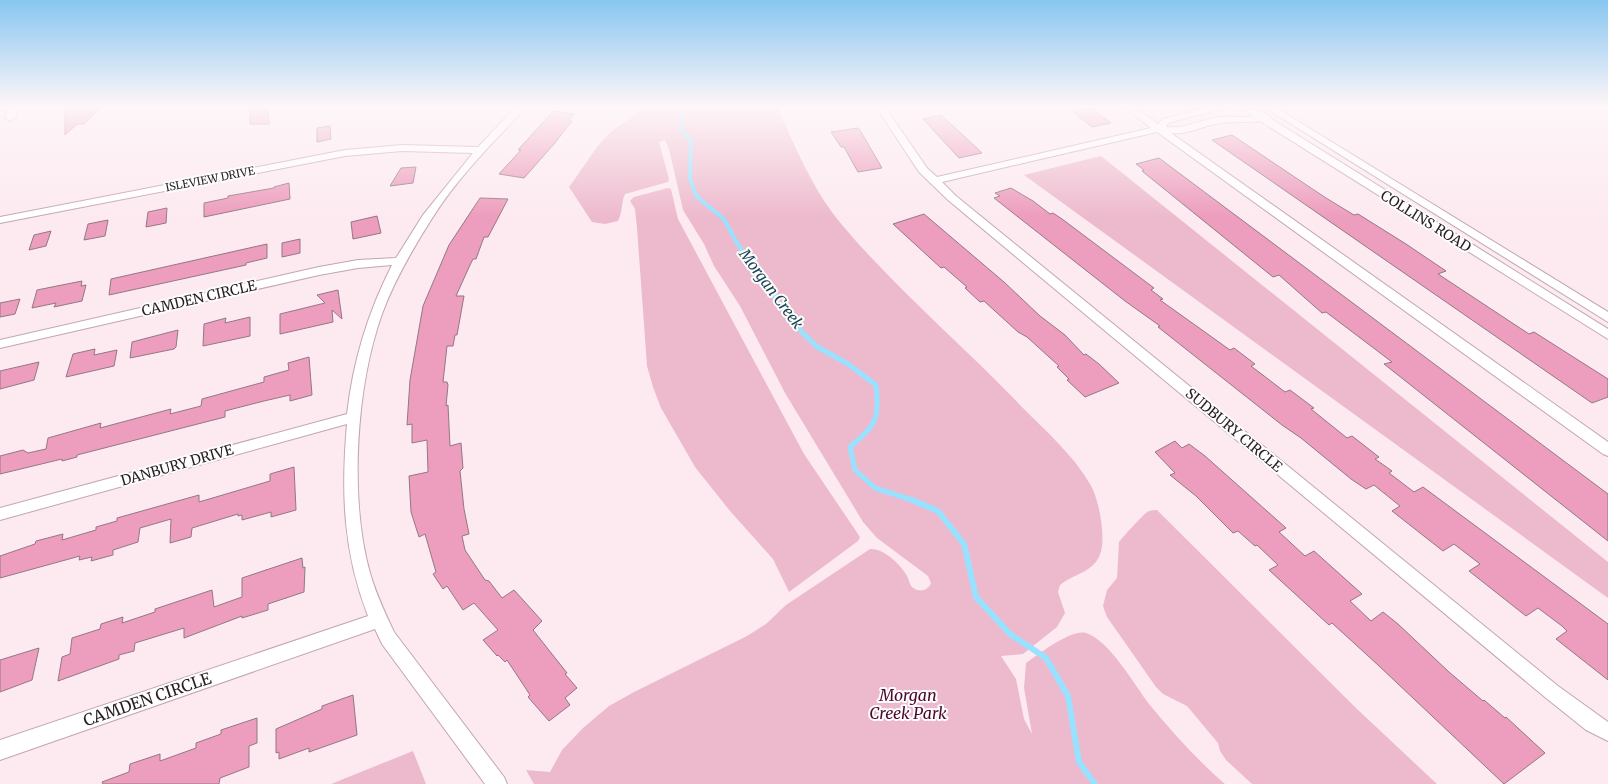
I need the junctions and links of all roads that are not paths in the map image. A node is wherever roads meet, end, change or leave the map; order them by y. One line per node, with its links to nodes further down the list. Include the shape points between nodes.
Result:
1 (486, 144): 7 (street)
2 (905, 144): 8 (street, SUDBURY CIRCLE)
3 (1099, 144): 8 (street)
4 (1177, 144): 15 (street)
5 (1303, 144): 12 (street, COLLINS ROAD)
6 (1327, 144): 11 (street, COLLINS ROAD)
7 (480, 150): 9 (street, ISLEVIEW DRIVE, via 432,146 379,148); 10 (street, via 439,200)
8 (934, 182): 18 (street, SUDBURY CIRCLE, via 1552,692 1592,724)
9 (0, 220)
10 (400, 261): 13 (street, CAMDEN CIRCLE, via 319,271); 14 (street, via 377,312 366,348)
11 (1608, 318)
12 (1608, 335)
13 (0, 344)
14 (354, 417): 16 (street, DANBURY DRIVE); 17 (street, via 352,527 369,599)
15 (1608, 450)
16 (0, 514)
17 (378, 620): 19 (street, CAMDEN CIRCLE); 20 (street)
18 (1608, 732)
19 (0, 750)
20 (497, 784)

